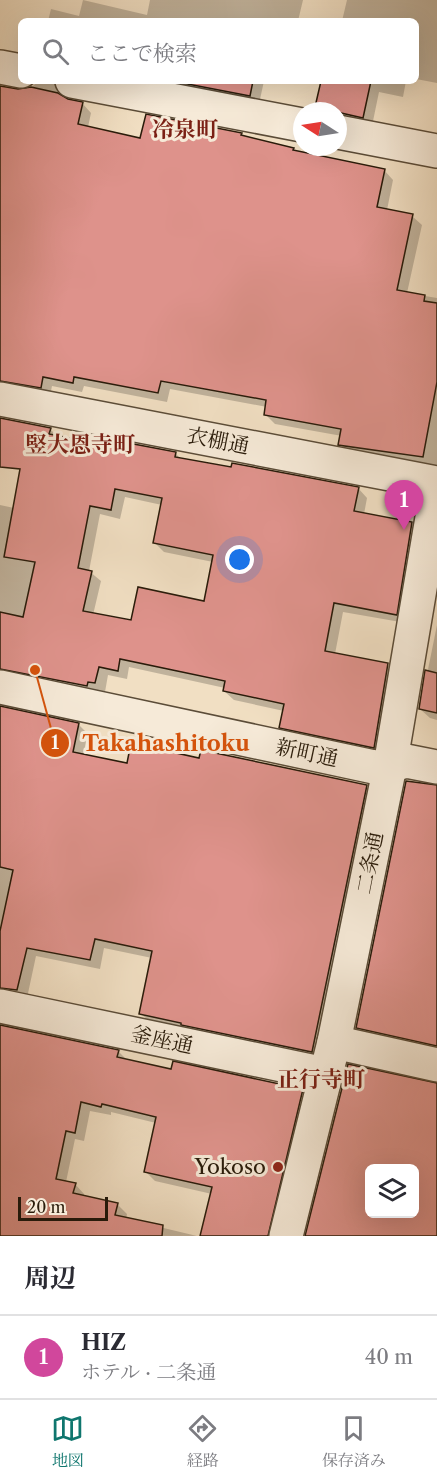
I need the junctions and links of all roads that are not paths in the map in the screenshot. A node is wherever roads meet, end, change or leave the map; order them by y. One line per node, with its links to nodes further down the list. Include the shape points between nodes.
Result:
1 (0, 67): 2 (street)
2 (18, 70)
3 (88, 84): 4 (street)
4 (293, 123)
5 (347, 134): 6 (street)
6 (437, 151)
7 (0, 399): 8 (street, 衣棚通)
8 (437, 483)
9 (437, 488): 11 (street, 二条通)
10 (0, 687): 11 (street, 新町通, via 374,767)
11 (390, 766): 12 (street, 新町通, via 406,761); 14 (street, 二条通)
12 (437, 767)
13 (0, 1006): 16 (street, 釜座通)
14 (334, 1042): 15 (street); 16 (street, 二条通)
15 (437, 1065)
16 (325, 1074): 17 (street, 二条通)
17 (286, 1236)

